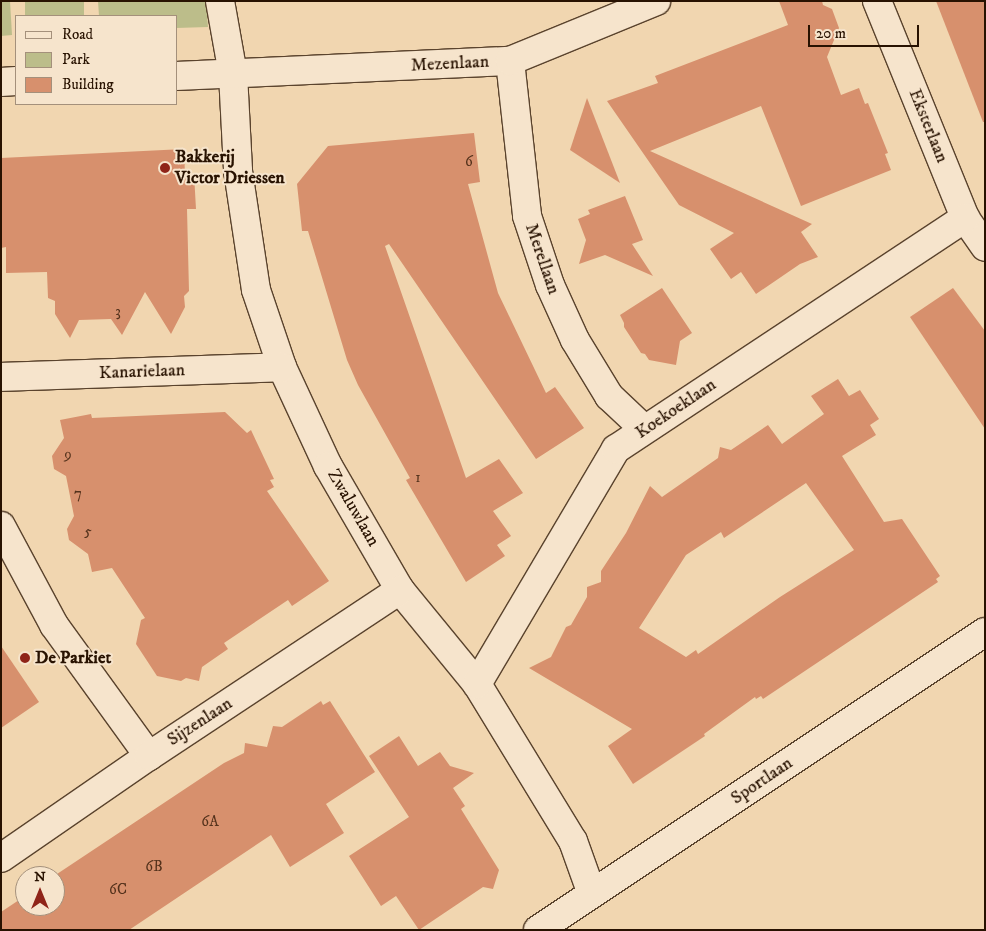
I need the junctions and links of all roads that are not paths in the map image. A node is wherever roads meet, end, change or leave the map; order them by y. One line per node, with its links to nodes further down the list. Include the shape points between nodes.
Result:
1 (220, 1): 5 (street)
2 (656, 1): 4 (street, Mezenlaan)
3 (877, 1): 9 (street, Eksterlaan)
4 (510, 61): 5 (street, Mezenlaan); 13 (street, Merellaan, via 527,216 550,285 575,340 609,396)
5 (233, 74): 6 (street, Mezenlaan); 11 (street, Zwaluwlaan, via 238,171 256,290)
6 (178, 76)
7 (15, 81): 8 (street)
8 (1, 82)
9 (966, 218): 10 (street, Eksterlaan); 13 (street, Koekoeklaan)
10 (985, 247)
11 (282, 367): 12 (street, Kanarielaan); 15 (street, Zwaluwlaan, via 328,466)
12 (1, 377)
13 (644, 429): 17 (street, Koekoeklaan, via 616,449)
14 (1, 526): 18 (street, via 54,625)
15 (400, 590): 17 (street, Zwaluwlaan); 18 (street, Sijzenlaan)
16 (985, 632): 20 (street, Sportlaan)
17 (476, 684): 20 (street, Zwaluwlaan, via 573,842)
18 (149, 756): 19 (street, Sijzenlaan)
19 (1, 858)
20 (592, 894): 21 (street, Sportlaan)
21 (538, 930)

